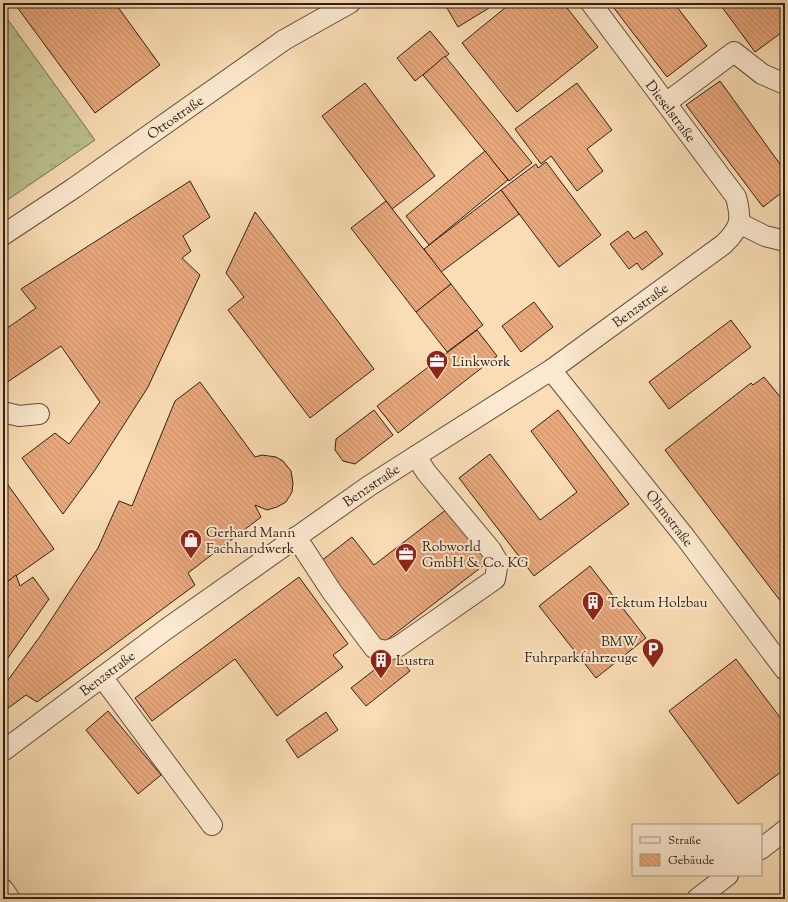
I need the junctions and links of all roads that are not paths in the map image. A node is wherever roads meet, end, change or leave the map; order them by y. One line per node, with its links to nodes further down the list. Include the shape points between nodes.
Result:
1 (350, 3): 6 (street, Ottostraße, via 284,40)
2 (591, 3): 4 (street, Dieselstraße)
3 (785, 84): 4 (street, via 762,74 734,52)
4 (666, 103): 5 (street, Dieselstraße, via 736,197)
5 (739, 223): 7 (street, via 765,236); 8 (street, Benzstraße, via 734,234 724,244)
6 (3, 235)
7 (785, 241)
8 (551, 370): 11 (street, Benzstraße); 13 (street, Ohmstraße, via 685,536)
9 (3, 412): 10 (street, via 19,416)
10 (39, 414)
11 (416, 456): 12 (street, Benzstraße); 12 (street, via 498,562 495,579 399,646 384,652 374,648 332,592)
12 (296, 537): 14 (street, Benzstraße)
13 (785, 670)
14 (102, 677): 15 (street, Benzstraße); 16 (street)
15 (3, 751)
16 (212, 825)
17 (785, 831): 18 (street)
18 (762, 848)
19 (727, 876): 22 (street)
20 (3, 889): 21 (street)
21 (10, 899)
22 (697, 899)

